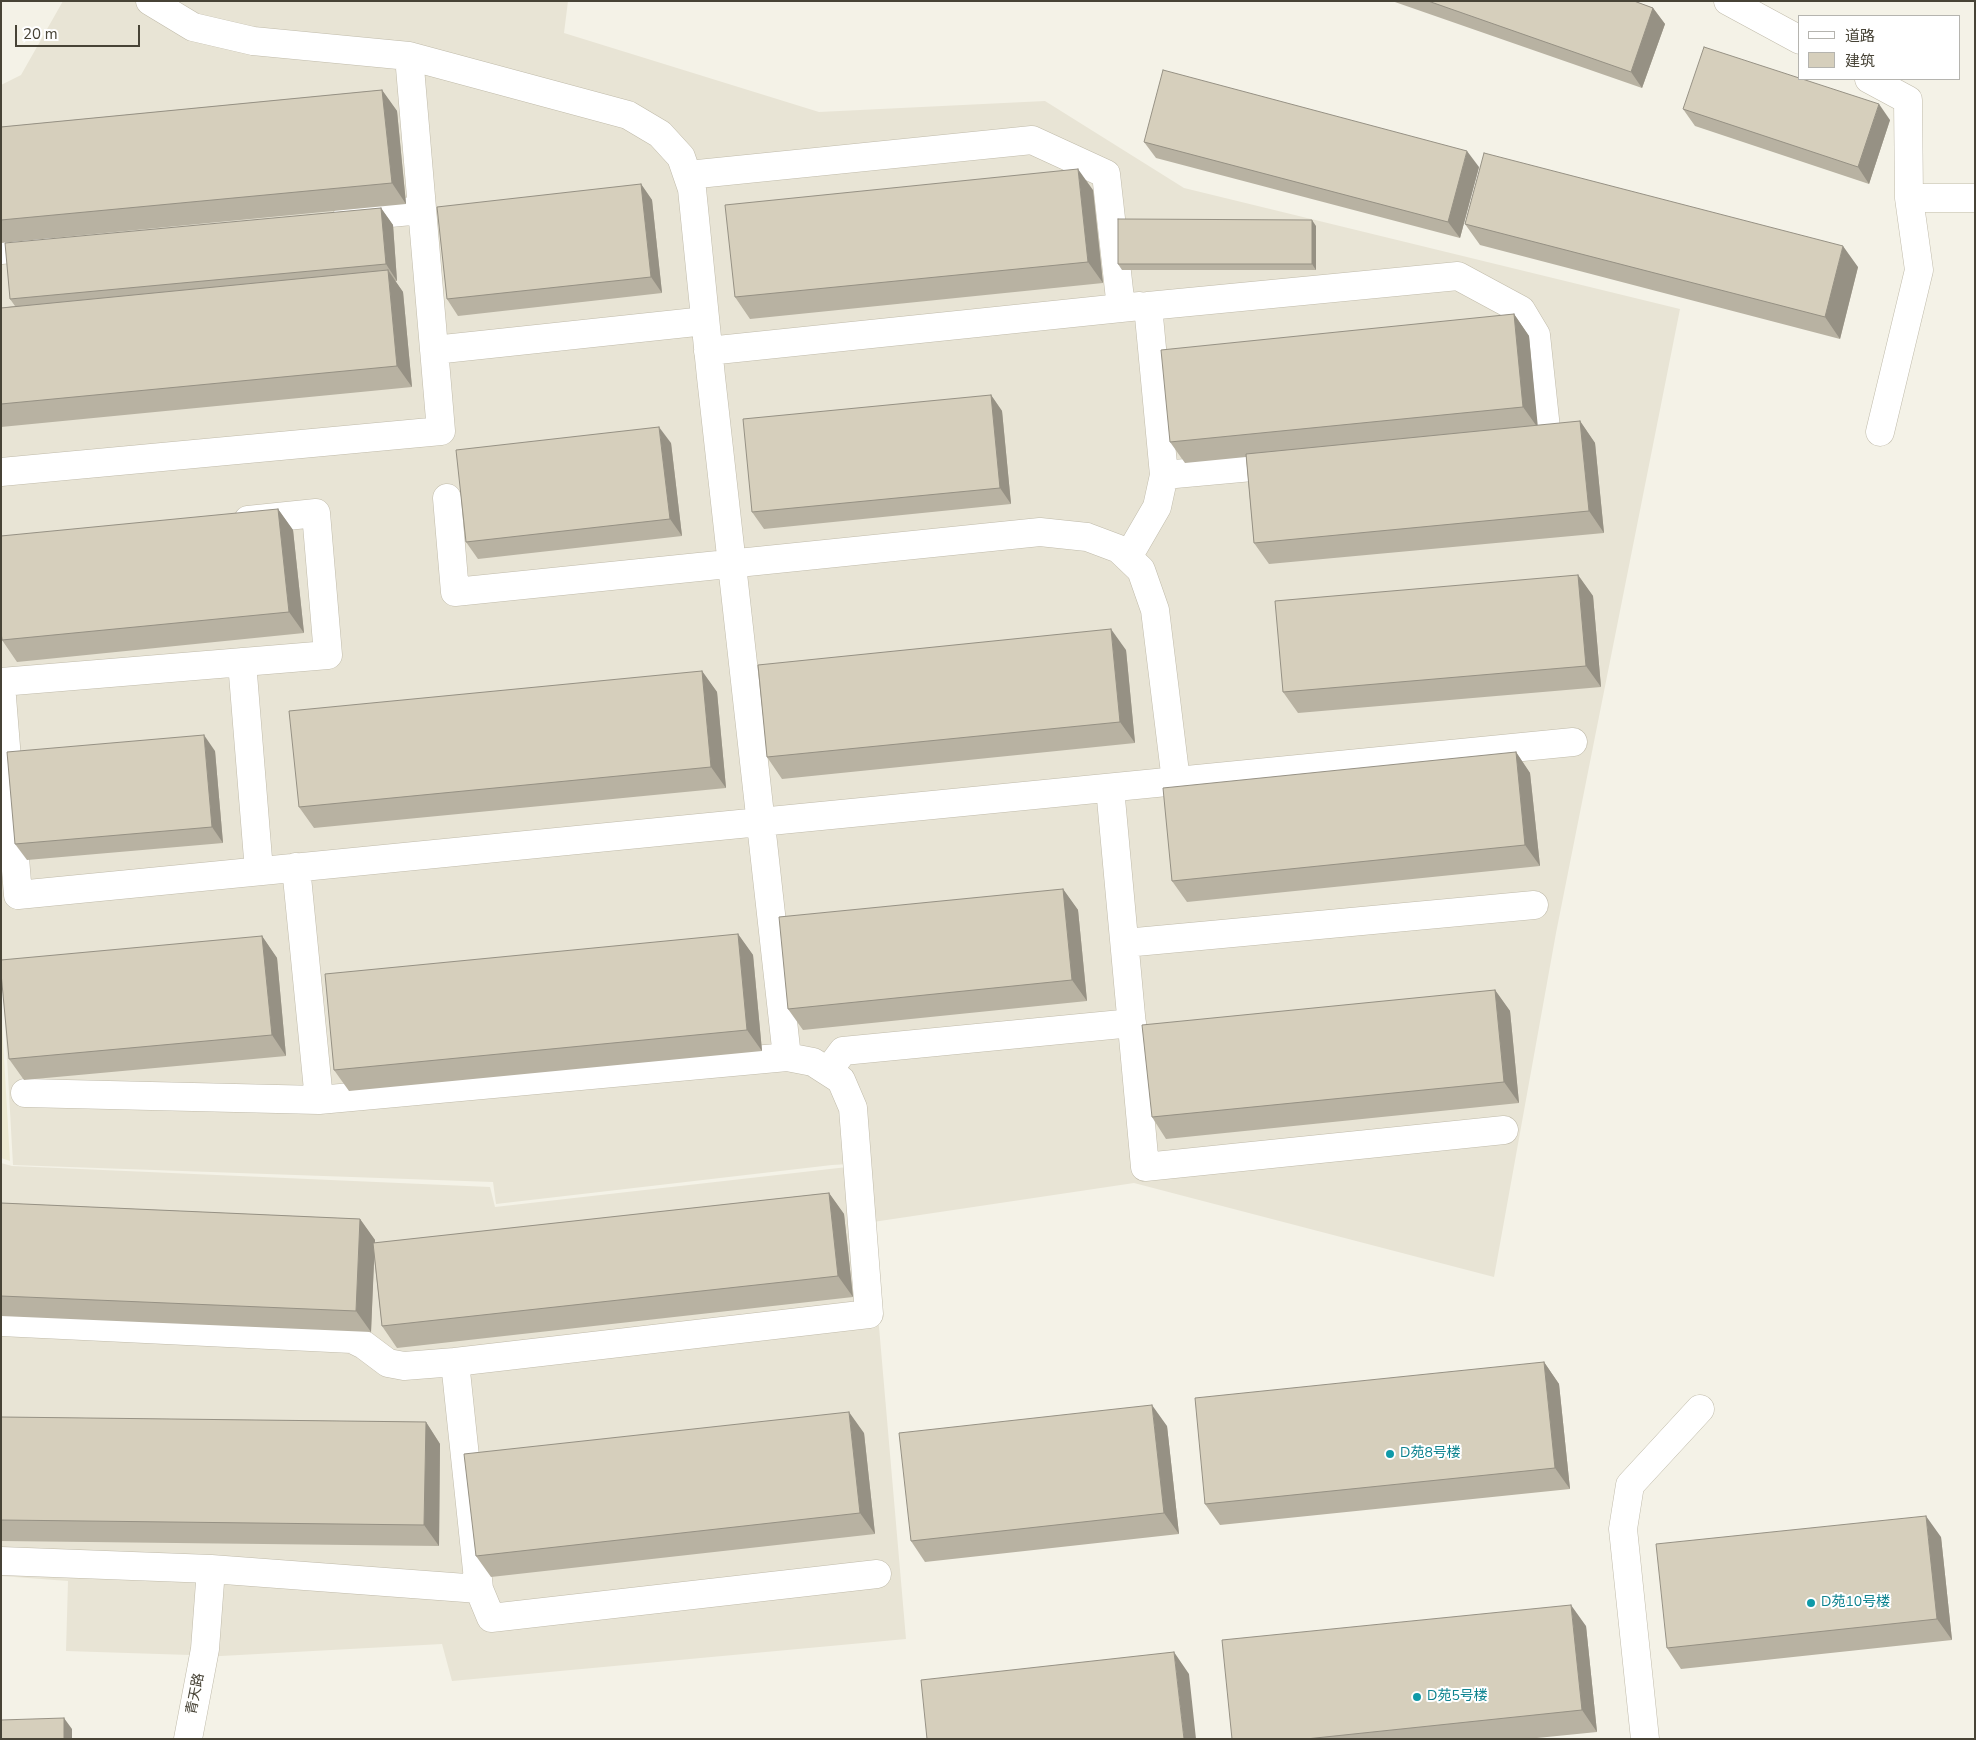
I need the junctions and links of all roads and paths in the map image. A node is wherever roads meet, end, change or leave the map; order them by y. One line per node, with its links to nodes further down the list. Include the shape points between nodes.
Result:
1 (150, 1): 4 (street, via 193,27 253,41)
2 (1728, 1): 3 (street)
3 (1798, 39)
4 (409, 56): 6 (street, via 628,114 660,134 682,156); 9 (street)
5 (1872, 80): 7 (street, via 1908,100)
6 (688, 176): 14 (street, via 1032,140 1106,174); 15 (street)
7 (1909, 198): 8 (street); 18 (street, via 1919,270)
8 (1975, 198)
9 (422, 210): 10 (street); 16 (street)
10 (324, 219)
11 (70, 244): 12 (street)
12 (1, 250)
13 (1148, 306): 14 (street); 19 (street, via 1458,276 1521,310 1536,335 1547,438); 22 (street)
14 (1121, 308): 17 (street)
15 (705, 321): 16 (street); 17 (street)
16 (434, 350): 21 (street, via 441,431)
17 (708, 351): 26 (street)
18 (1880, 432)
19 (1498, 443)
20 (1312, 461): 22 (street)
21 (1, 472)
22 (1164, 475): 25 (street, via 1157,507)
23 (447, 498): 26 (street, via 454,592)
24 (227, 522): 27 (street, via 316,513 328,655)
25 (1128, 557): 26 (street, via 1119,549 1087,537 1040,532); 30 (street, via 1141,570 1155,610)
26 (732, 562): 32 (street)
27 (242, 662): 28 (street); 34 (street)
28 (1, 683): 34 (street, via 18,895)
29 (1573, 742): 30 (street)
30 (1176, 781): 31 (street)
31 (1110, 788): 32 (street); 36 (street)
32 (761, 822): 33 (street); 38 (street)
33 (296, 868): 34 (street); 41 (street)
34 (259, 871)
35 (1534, 905): 36 (street)
36 (1125, 943): 37 (street)
37 (1132, 1023): 39 (street, via 843,1051); 42 (street, via 1146,1167)
38 (787, 1057): 39 (street, via 813,1062); 41 (street)
39 (828, 1071): 44 (street, via 841,1080 853,1108 868,1314)
40 (24, 1093): 41 (street)
41 (319, 1100)
42 (1504, 1130)
43 (1, 1322): 44 (street, via 352,1339 388,1363 404,1366)
44 (455, 1362): 49 (street)
45 (1700, 1408): 51 (street, via 1630,1485 1622,1529)
46 (1, 1561): 47 (street)
47 (211, 1569): 49 (street); 50 (street, 青天路, via 205,1649)
48 (877, 1574): 49 (street, via 491,1618)
49 (479, 1590)
50 (188, 1739)
51 (1645, 1739)

